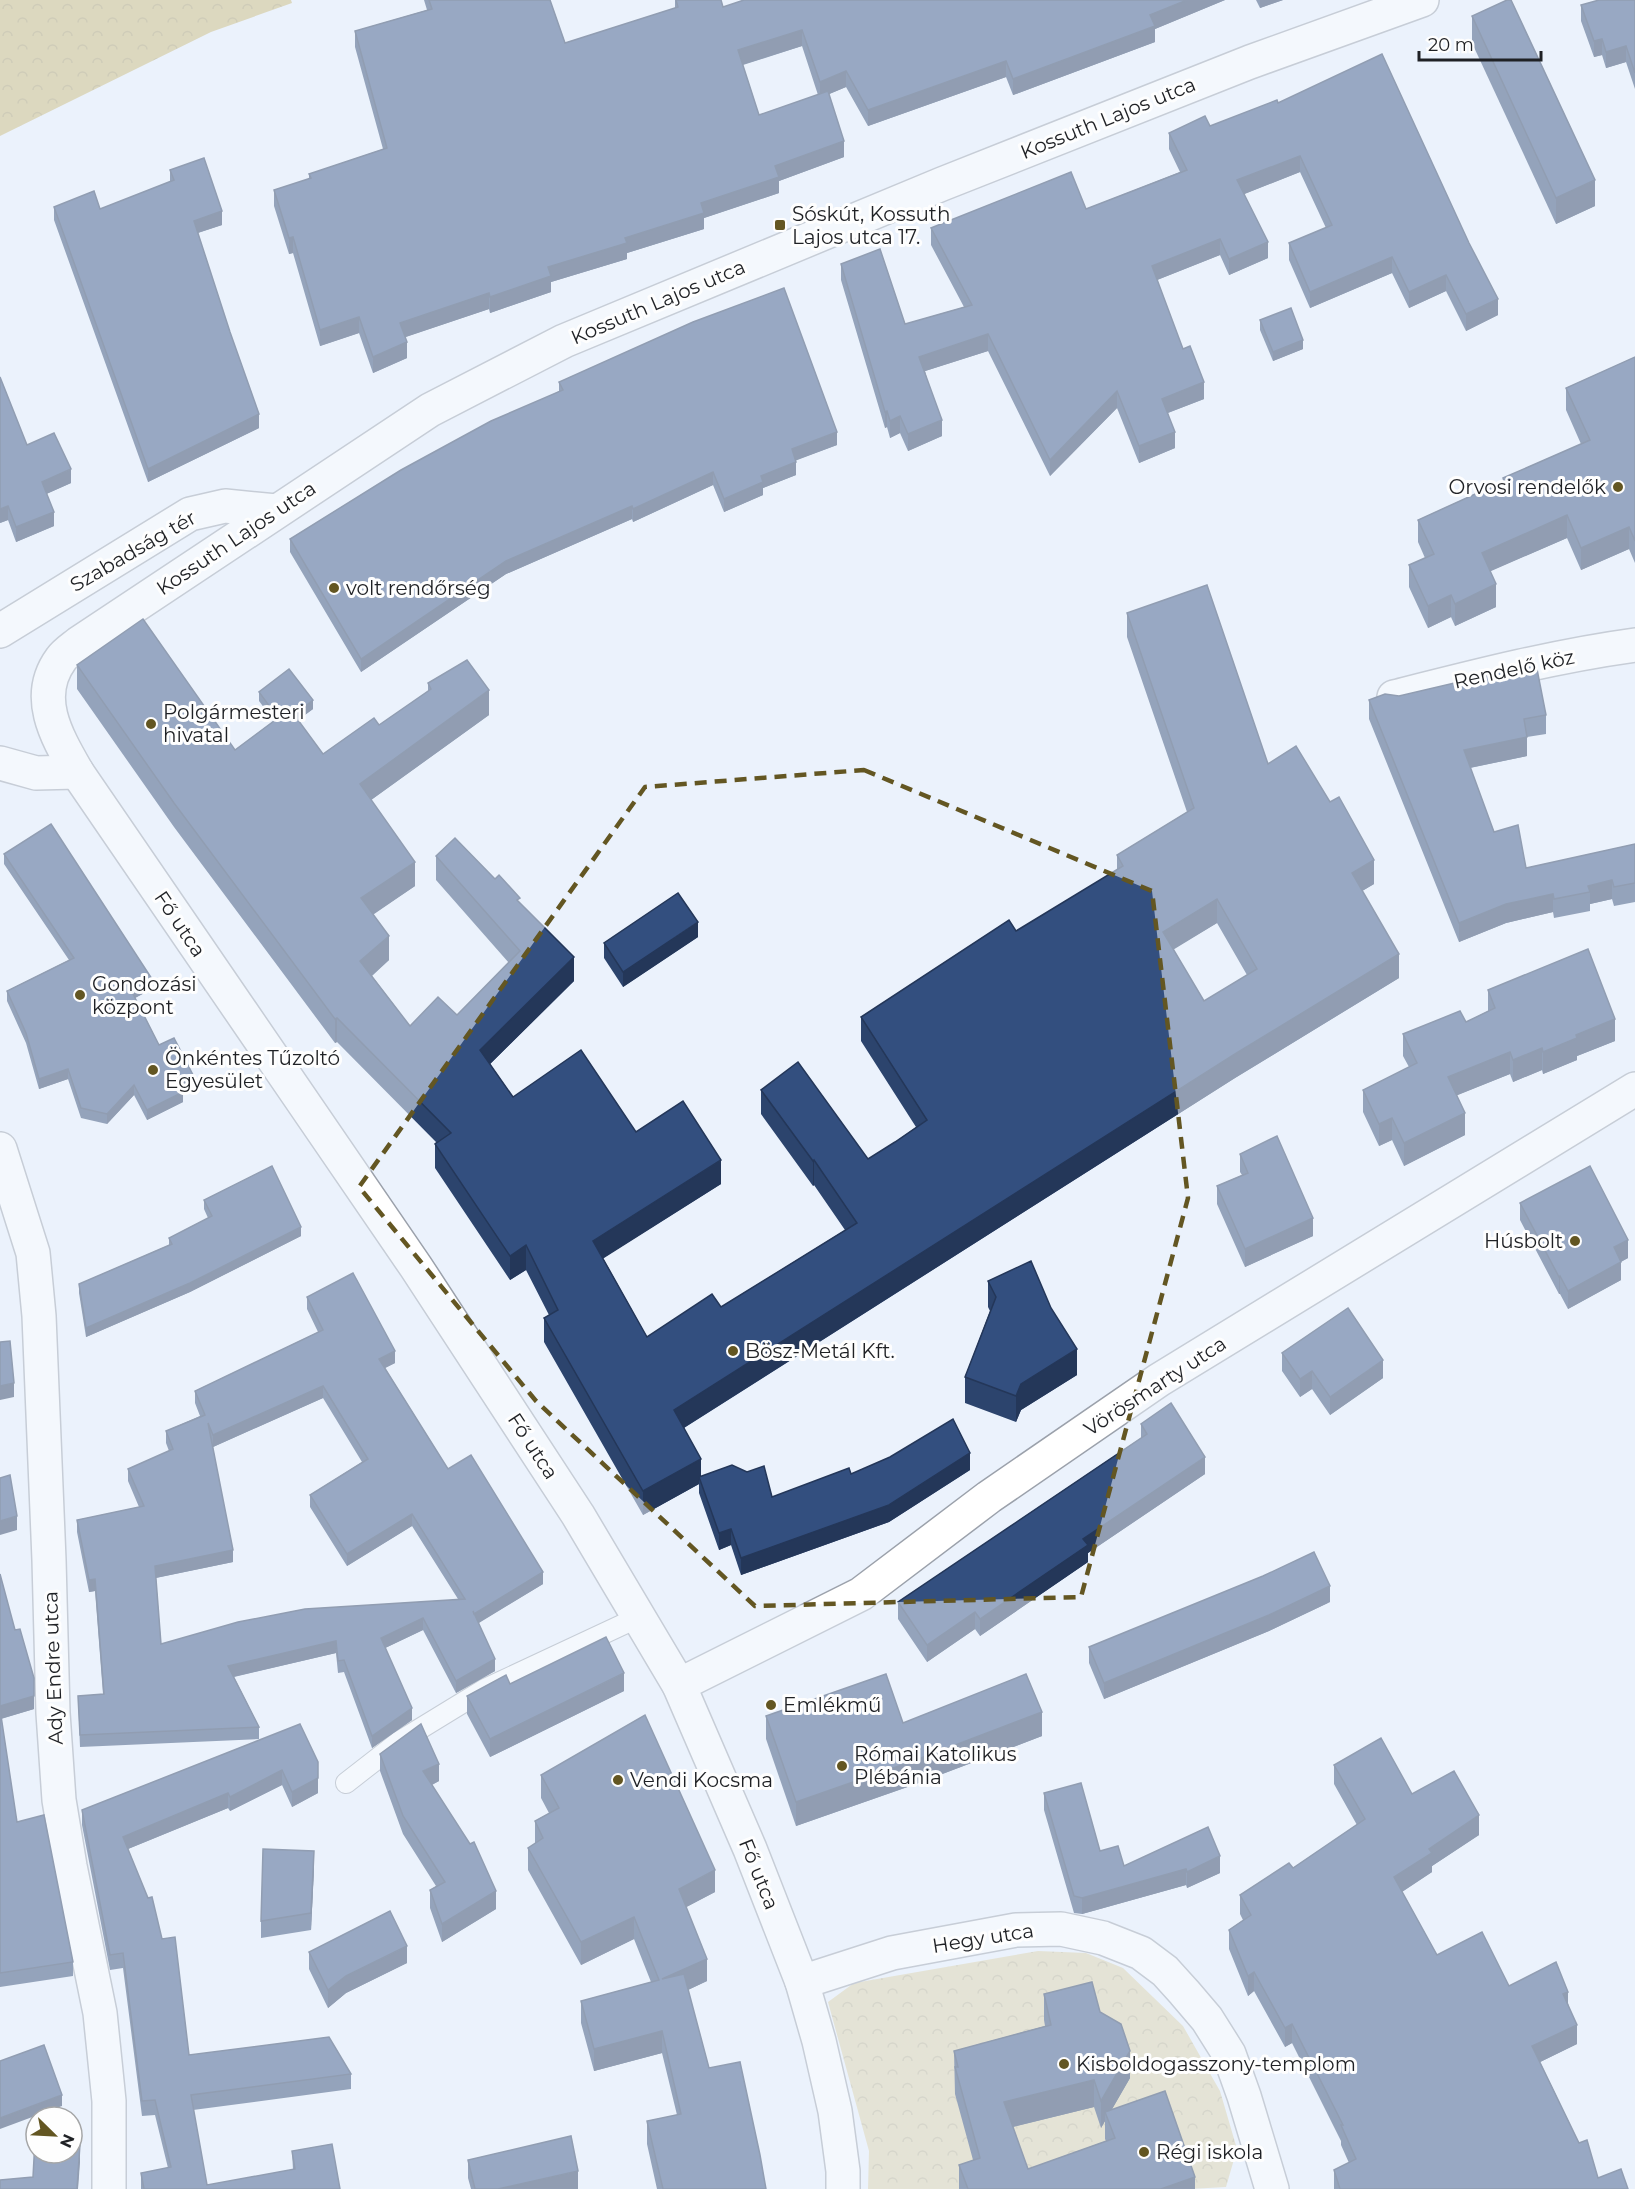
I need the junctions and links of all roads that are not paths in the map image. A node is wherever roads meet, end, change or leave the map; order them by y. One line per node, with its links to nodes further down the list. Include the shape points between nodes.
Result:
1 (1422, 0): 2 (street, Kossuth Lajos utca, via 1228,71 931,189 564,341 430,410)
2 (276, 511): 3 (street, Szabadság tér, via 225,506 190,514); 7 (street, Kossuth Lajos utca, via 62,658 50,679 47,700 54,730)
3 (0, 630)
4 (1635, 645): 5 (street, Rendelő köz)
5 (1394, 697)
6 (0, 762): 7 (street, via 36,773)
7 (76, 772): 10 (street, Fő utca, via 416,1266 578,1515)
8 (1635, 1089): 11 (street, Vörösmarty utca, via 1160,1380 989,1497 861,1594)
9 (0, 1149): 14 (street, Ady Endre utca, via 33,1253 39,1316 58,1790 100,2013 109,2101)
10 (639, 1617): 11 (street, Fő utca); 12 (lane, via 485,1689 399,1740)
11 (679, 1685): 13 (street, Fő utca)
12 (346, 1783)
13 (802, 1982): 15 (street, Fő utca, via 835,2111); 16 (street, Hegy utca, via 892,1953 1016,1930 1061,1929 1103,1938 1141,1953 1185,1992 1229,2054)
14 (109, 2189)
15 (843, 2189)
16 (1272, 2189)

